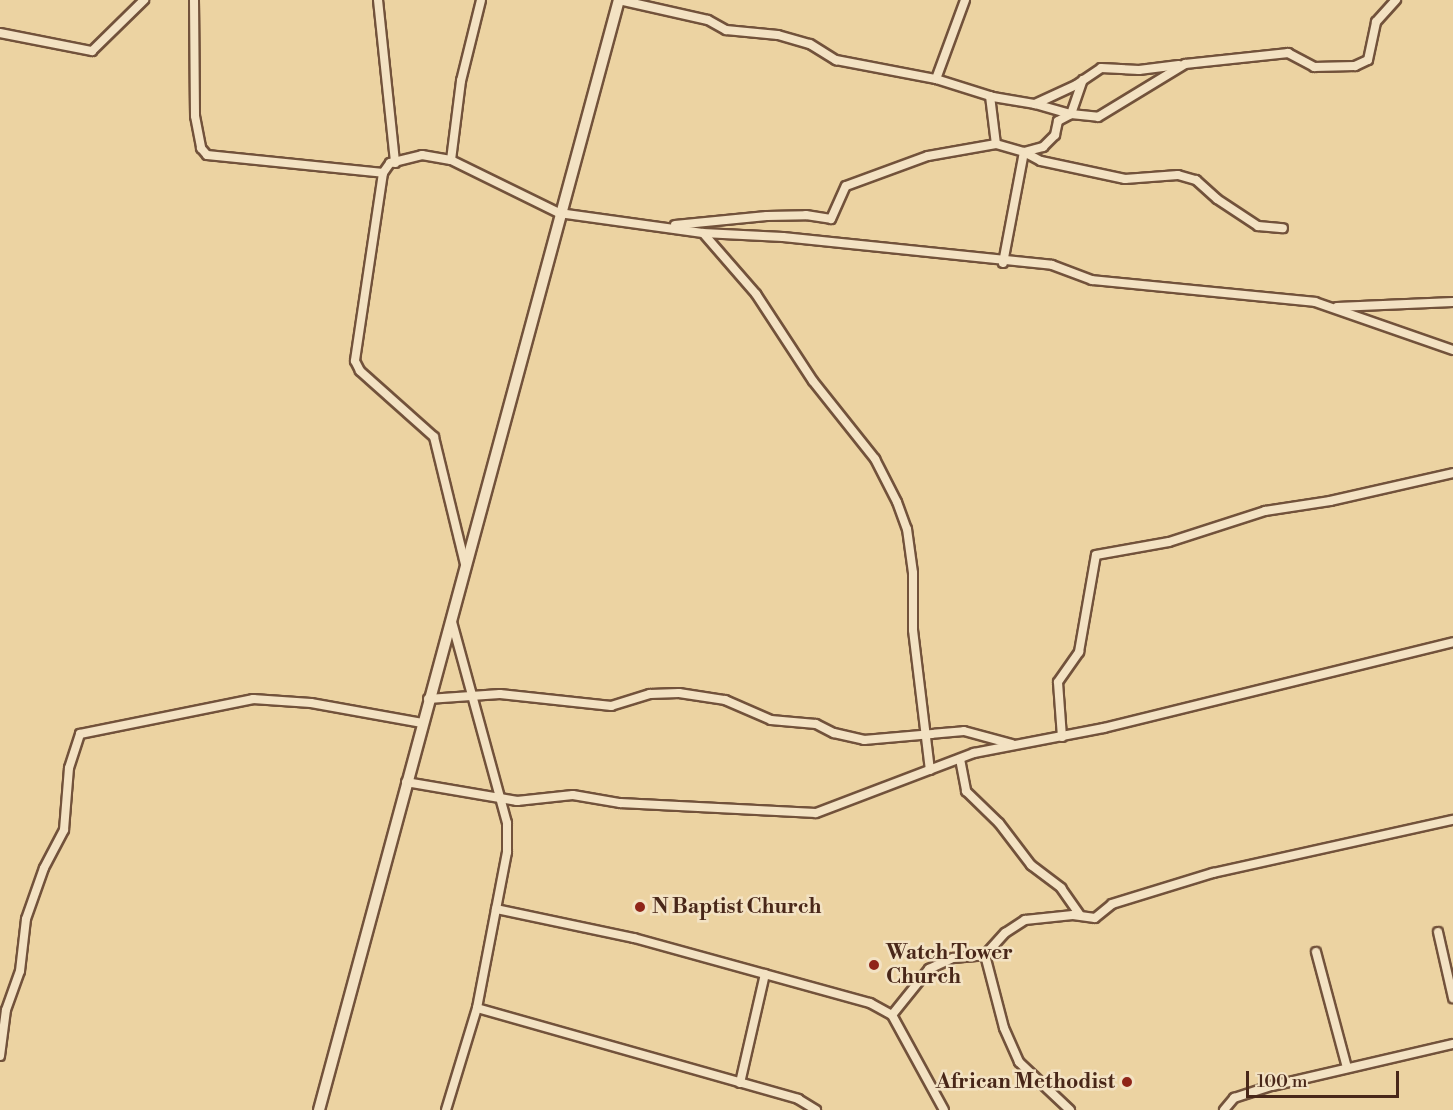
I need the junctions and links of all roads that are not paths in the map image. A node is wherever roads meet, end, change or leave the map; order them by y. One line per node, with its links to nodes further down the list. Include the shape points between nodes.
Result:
1 (144, 0): 8 (street, via 92,51)
2 (194, 0): 19 (street, via 195,116 201,148 207,155)
3 (378, 0): 18 (street)
4 (481, 0): 17 (street, via 461,81)
5 (619, 0): 10 (street, via 708,21 726,30 778,35 810,44 836,60); 20 (street)
6 (965, 0): 10 (street)
7 (1396, 0): 9 (street, via 1376,22 1368,60 1355,66 1314,67 1288,53)
8 (0, 33)
9 (1185, 64): 11 (street, via 1139,70 1101,68); 14 (street, via 1098,117)
10 (936, 79): 12 (street)
11 (1083, 80): 13 (street); 14 (street)
12 (990, 96): 13 (street); 15 (street)
13 (1035, 104): 14 (street)
14 (1071, 114): 16 (street, via 1058,121 1055,135 1043,147)
15 (996, 144): 16 (street); 21 (street, via 928,156 846,186 831,219 767,216)
16 (1024, 152): 22 (street, via 1041,160 1125,179 1178,175 1196,180 1258,226); 24 (street)
17 (451, 160): 18 (street, via 422,155); 20 (street)
18 (395, 163): 19 (street)
19 (383, 173): 29 (street, via 355,361 360,371 434,436)
20 (559, 213): 21 (street); 29 (street)
21 (666, 226): 23 (street)
22 (1283, 228)
23 (703, 233): 24 (street, via 870,245); 35 (street, via 756,294 813,381 874,459 897,502 907,529 914,573 913,630)
24 (1003, 263): 26 (street, via 1052,265 1092,280 1315,302)
25 (1453, 302): 26 (street)
26 (1334, 308): 27 (street, via 1405,337)
27 (1453, 350)
28 (1453, 472): 36 (street, via 1330,501 1265,511 1169,542 1096,555 1079,652 1058,682)
29 (465, 564): 30 (street)
30 (451, 617): 32 (street); 33 (street)
31 (1453, 642): 36 (street)
32 (470, 696): 33 (street); 35 (street, via 500,694 611,706 650,694 679,693 725,700 771,720 816,724 864,740 888,741); 41 (street)
33 (428, 699): 34 (street)
34 (422, 723): 40 (street); 53 (street, via 311,703 253,699 80,734 69,768 64,830 44,868 26,919 20,971 6,1010)
35 (923, 734): 37 (street, via 964,731); 39 (street)
36 (1062, 737): 37 (street)
37 (1014, 745): 38 (street)
38 (960, 759): 39 (street); 44 (street, via 966,791 999,823 1031,865 1061,888)
39 (930, 770): 41 (street, via 816,813 620,802 573,795)
40 (406, 782): 41 (street); 56 (street)
41 (502, 800): 43 (street, via 507,852)
42 (1453, 820): 44 (street, via 1213,873 1112,904 1095,918)
43 (496, 909): 48 (street, via 634,938); 50 (street)
44 (1080, 915): 47 (street, via 1025,920 1005,933)
45 (1438, 932): 49 (street)
46 (1316, 952): 54 (street)
47 (985, 955): 51 (street, via 953,958 928,969); 60 (street, via 1004,1028 1019,1062)
48 (765, 974): 51 (street, via 870,1003); 55 (street)
49 (1453, 998)
50 (477, 1008): 55 (street); 57 (street)
51 (892, 1015): 59 (street)
52 (1453, 1044): 54 (street)
53 (0, 1056)
54 (1347, 1068): 61 (street, via 1234,1098)
55 (740, 1083): 58 (street, via 798,1099)
56 (319, 1110)
57 (446, 1110)
58 (816, 1110)
59 (944, 1110)
60 (1070, 1110)
61 (1224, 1110)

